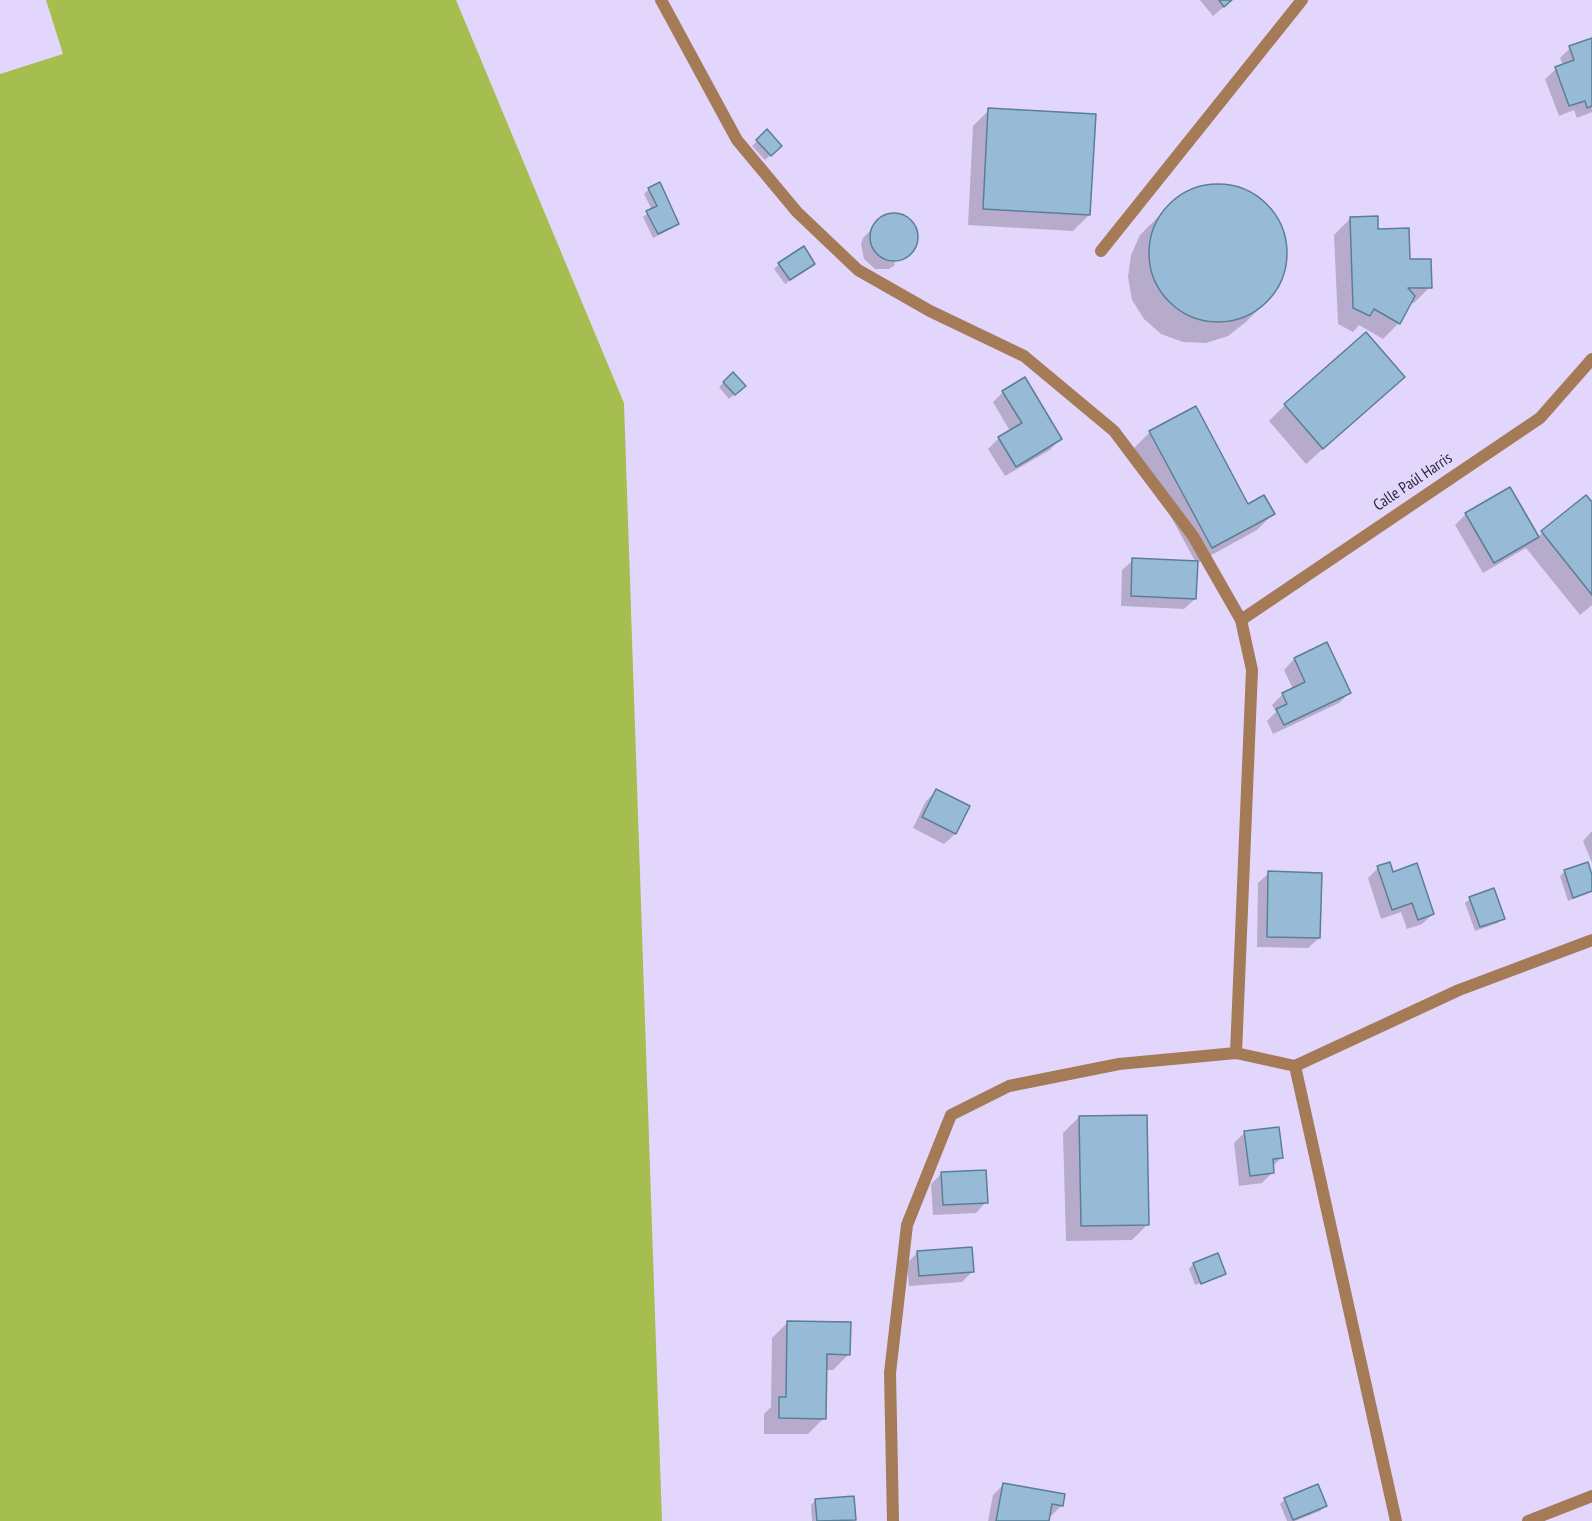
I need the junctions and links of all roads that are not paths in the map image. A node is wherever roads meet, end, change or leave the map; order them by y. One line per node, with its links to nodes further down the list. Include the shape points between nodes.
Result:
1 (661, 0): 5 (street, via 737,140 797,212 858,270 930,311 1024,356 1114,432 1193,536)
2 (1302, 0): 3 (street)
3 (1101, 250)
4 (1592, 359): 5 (street, Calle Paúl Harris, via 1540,418)
5 (1240, 620): 7 (street, via 1252,670)
6 (1592, 940): 8 (street, via 1459,990)
7 (1236, 1053): 8 (street); 10 (street, via 1119,1064 1009,1086 951,1115 907,1225 890,1373)
8 (1295, 1066): 11 (street)
9 (1592, 1496): 12 (street)
10 (893, 1521)
11 (1396, 1521)
12 (1528, 1521)

